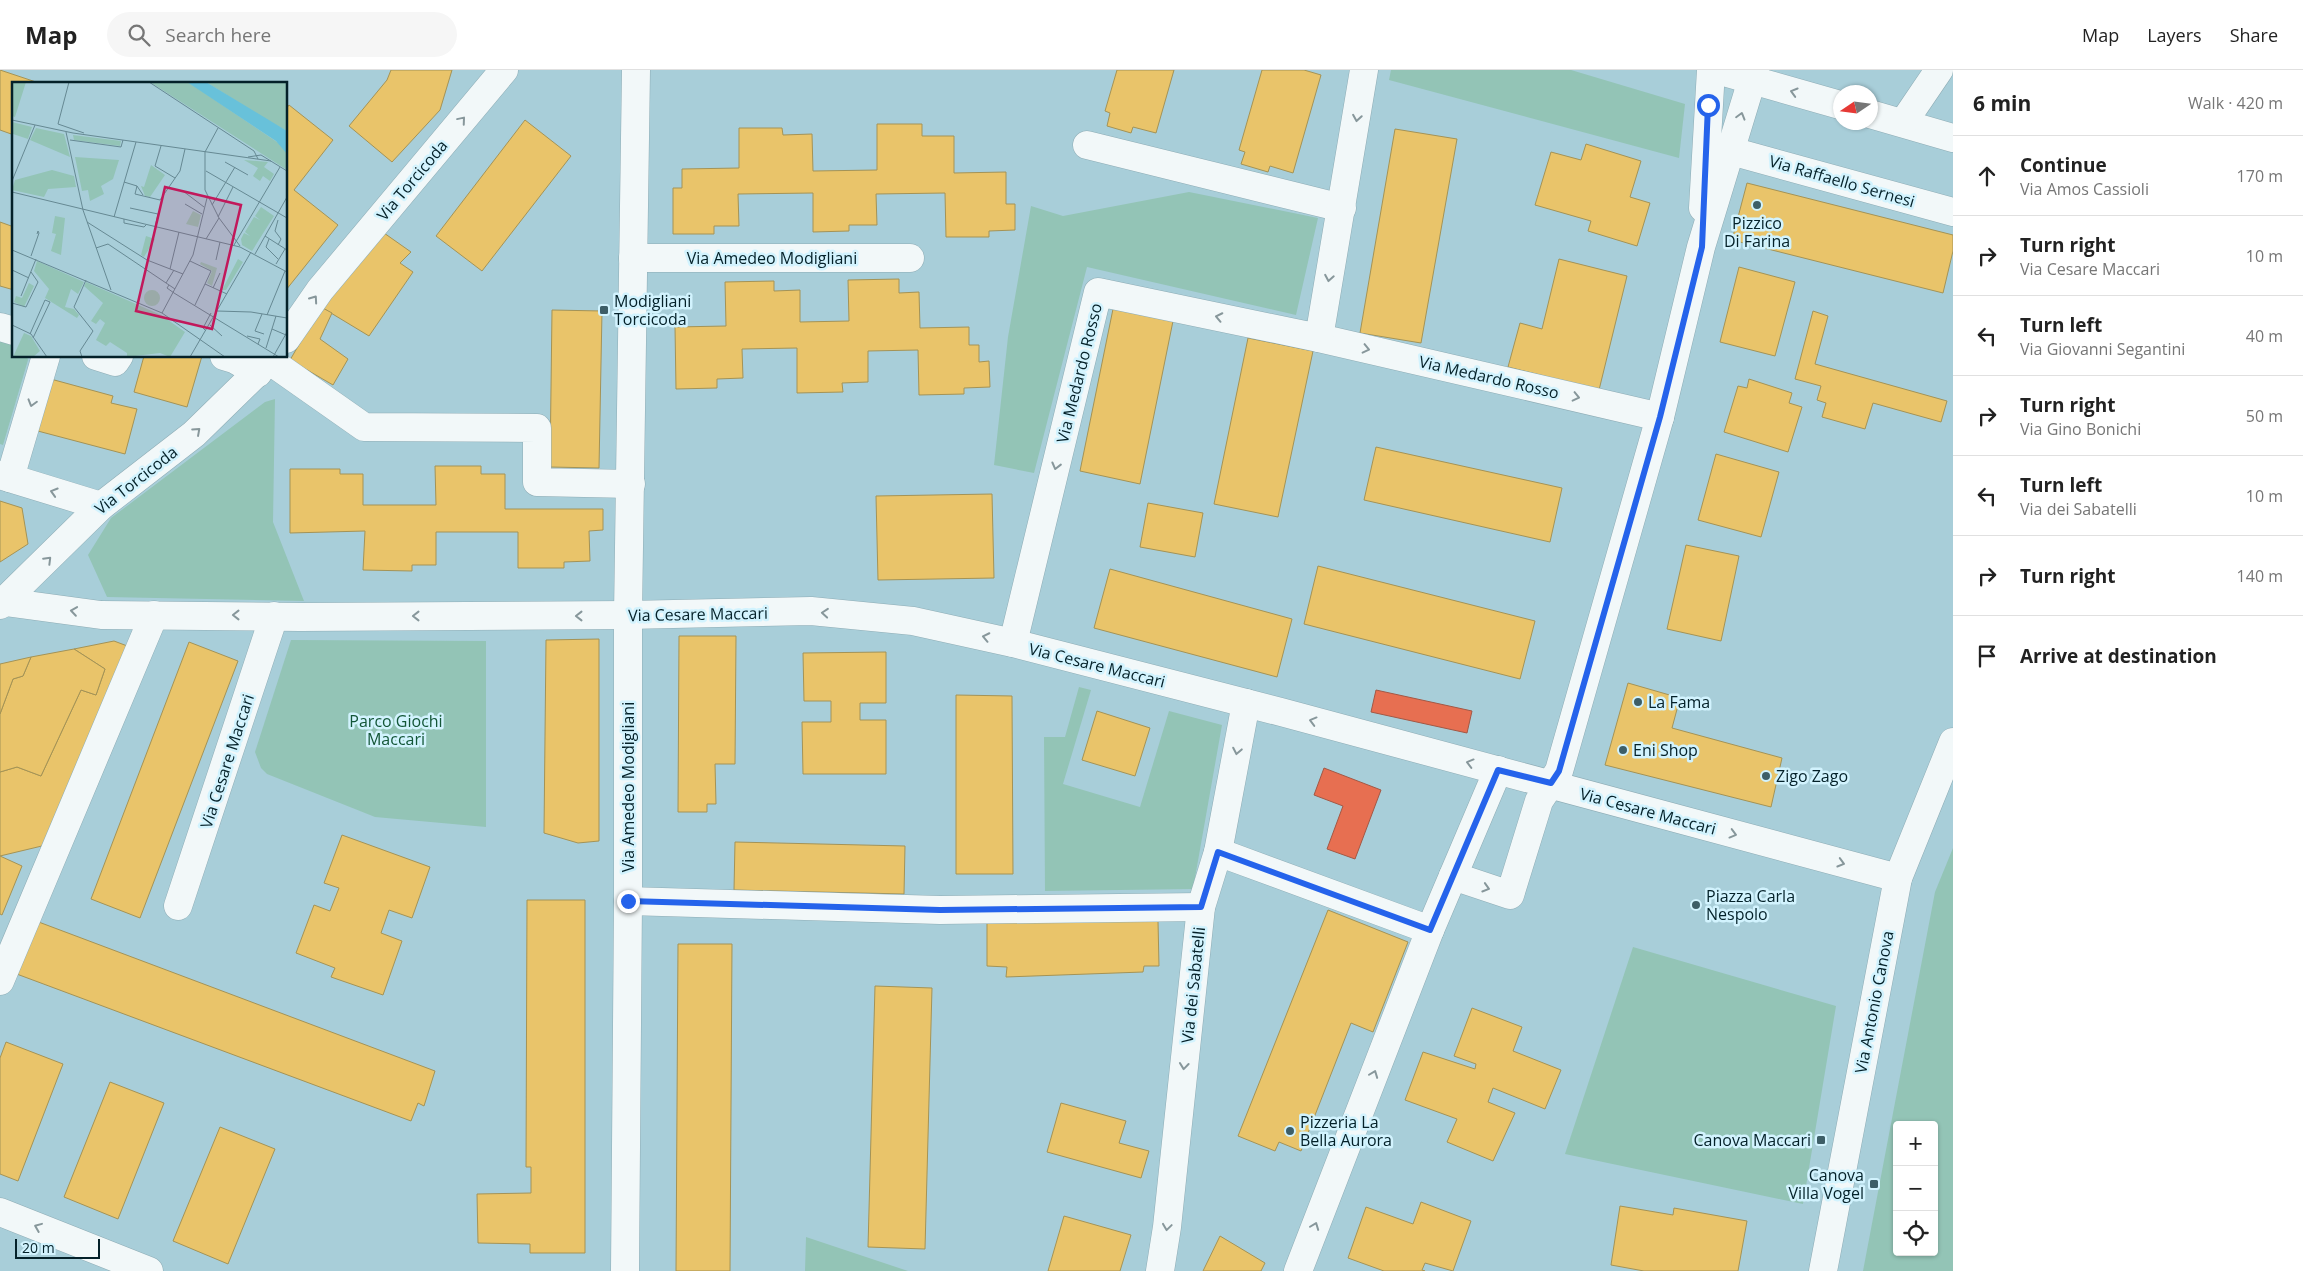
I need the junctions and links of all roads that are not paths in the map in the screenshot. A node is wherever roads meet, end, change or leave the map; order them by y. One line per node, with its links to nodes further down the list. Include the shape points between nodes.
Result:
1 (504, 70): 19 (street, Via Torcicoda, one-way to 1, via 320,290)
2 (636, 70): 17 (street, Via Amedeo Modigliani)
3 (1364, 70): 14 (street, one-way to 14)
4 (1711, 70): 16 (street)
5 (1717, 70): 7 (street)
6 (1939, 70): 10 (street)
7 (1753, 75): 8 (street, one-way to 7); 13 (street, one-way to 7)
8 (1833, 103)
9 (1878, 116): 10 (street)
10 (1903, 123): 11 (street)
11 (1953, 138)
12 (1087, 146): 14 (street)
13 (1731, 151): 15 (street, Via Raffaello Sernesi); 16 (street)
14 (1342, 208): 20 (street, one-way to 20)
15 (1953, 212)
16 (1702, 247): 26 (street)
17 (633, 258): 18 (street, Via Amedeo Modigliani); 28 (street, Via Amedeo Modigliani)
18 (910, 258)
19 (288, 336)
20 (1319, 338): 26 (street, Via Medardo Rosso, one-way to 26); 34 (street, Via Medardo Rosso, one-way to 34, via 1098,292)
21 (45, 358): 27 (street, one-way to 27)
22 (102, 358): 23 (street, via 115,362)
23 (118, 358)
24 (231, 358): 25 (street)
25 (267, 364): 28 (street, via 364,427 537,428 537,482); 29 (street, Via Torcicoda, one-way to 25, via 194,434)
26 (1660, 417): 38 (street, via 1559,771)
27 (5, 476): 29 (street, one-way to 27)
28 (630, 484): 33 (street, Via Amedeo Modigliani)
29 (100, 506): 30 (street, Via Torcicoda, one-way to 29)
30 (3, 604): 31 (street, Via Cesare Maccari, one-way to 30, via 101,614)
31 (154, 615): 32 (street, Via Cesare Maccari, one-way to 31); 46 (street)
32 (274, 616): 33 (street, Via Cesare Maccari, one-way to 32); 43 (street, Via Cesare Maccari)
33 (628, 616): 34 (street, Via Cesare Maccari, one-way to 33, via 913,621 811,612); 42 (street, Via Amedeo Modigliani)
34 (1013, 643): 35 (street, Via Cesare Maccari)
35 (1246, 703): 37 (street, Via Cesare Maccari, one-way to 35); 39 (street, Via dei Sabatelli, one-way to 39)
36 (1953, 742): 41 (street, Via Antonio Canova)
37 (1498, 770): 38 (street, Via Cesare Maccari); 40 (street)
38 (1551, 783): 40 (street, one-way to 38, via 1510,895 1539,801); 41 (street, Via Cesare Maccari, one-way to 41, via 1599,799)
39 (1218, 852): 44 (street, Via dei Sabatelli); 45 (street)
40 (1453, 876): 45 (street)
41 (1898, 878): 52 (street, Via Antonio Canova)
42 (628, 901): 44 (street, via 940,910); 49 (street, Via Amedeo Modigliani)
43 (178, 906)
44 (1201, 907): 50 (street, Via dei Sabatelli, one-way to 50)
45 (1430, 930): 51 (street, one-way to 45)
46 (0, 982)
47 (0, 1212): 48 (street, one-way to 47)
48 (149, 1271)
49 (625, 1271)
50 (1160, 1271)
51 (1298, 1271)
52 (1823, 1271)

